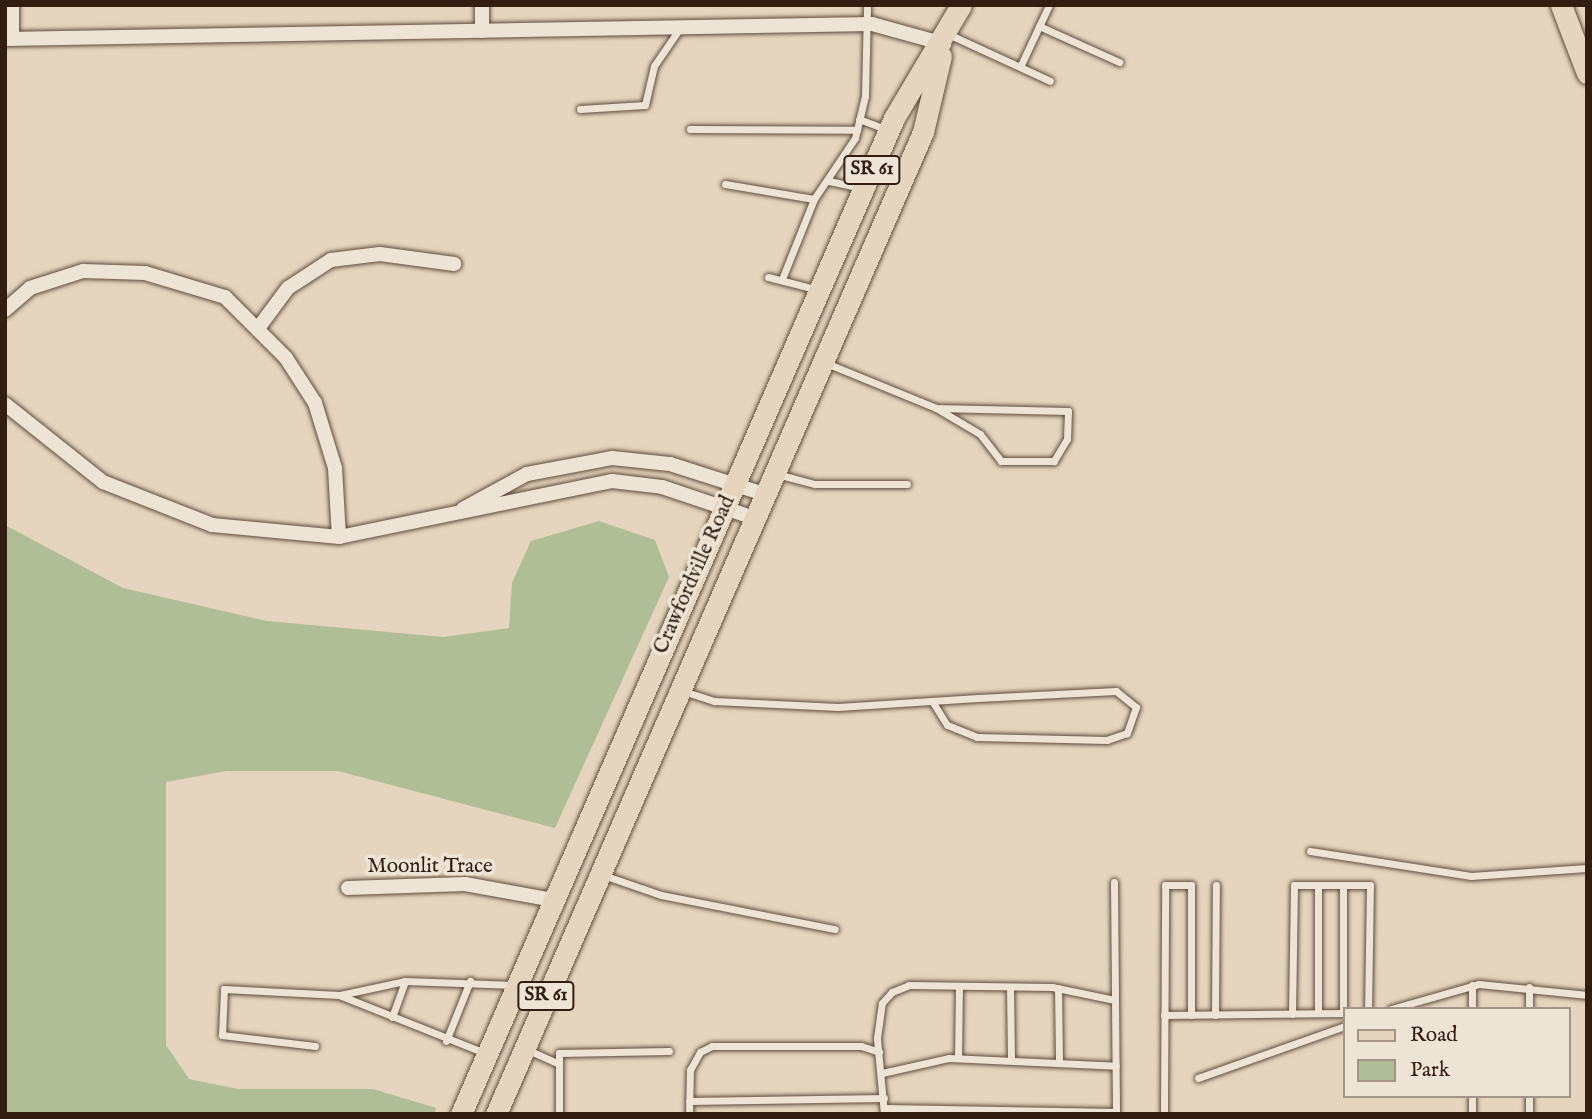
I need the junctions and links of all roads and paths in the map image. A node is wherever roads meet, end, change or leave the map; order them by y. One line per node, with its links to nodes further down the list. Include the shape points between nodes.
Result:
1 (12, 5): 11 (street)
2 (482, 5): 10 (street)
3 (867, 5): 7 (lane)
4 (961, 5): 12 (main road, Crawfordville Road / SR 61)
5 (1049, 5): 8 (lane)
6 (1561, 5): 15 (main road)
7 (867, 24): 9 (street); 12 (street); 18 (lane)
8 (1039, 26): 13 (lane); 14 (lane)
9 (681, 27): 10 (street); 17 (lane, via 654,66 645,106)
10 (482, 31): 11 (street)
11 (9, 39)
12 (946, 39): 14 (lane); 21 (main road, Crawfordville Road / SR 61); 32 (main road, Crawfordville Road / SR 61, via 923,132)
13 (1119, 62)
14 (1020, 67): 16 (lane)
15 (1587, 73)
16 (1050, 81)
17 (580, 109)
18 (859, 119): 20 (lane); 21 (lane)
19 (690, 129): 20 (lane)
20 (857, 130): 22 (lane)
21 (889, 130): 24 (main road, Crawfordville Road / SR 61)
22 (829, 181): 24 (lane); 25 (lane)
23 (725, 184): 25 (lane)
24 (864, 188): 29 (main road, Crawfordville Road / SR 61)
25 (814, 200): 28 (lane)
26 (454, 264): 31 (street, via 380,254 331,260 288,288)
27 (768, 277): 28 (lane)
28 (782, 279): 29 (lane)
29 (819, 291): 38 (main road, Crawfordville Road / SR 61)
30 (5, 310): 31 (street, via 30,288 83,271 145,273 225,297)
31 (259, 327): 44 (street, via 286,358 319,415 335,468)
32 (822, 362): 34 (lane); 36 (main road, Crawfordville Road / SR 61)
33 (5, 404): 44 (street, via 92,474 153,506 212,525)
34 (936, 408): 34 (lane, via 1068,411 1068,439 1054,461 1001,461 980,434)
35 (586, 461): 37 (street); 38 (street, via 644,460); 42 (street, via 527,474)
36 (774, 473): 39 (lane, via 815,484); 40 (main road, Crawfordville Road / SR 61)
37 (589, 483): 41 (street, via 637,482); 42 (street)
38 (735, 484): 40 (street); 41 (main road, Crawfordville Road / SR 61)
39 (907, 484)
40 (764, 494): 43 (main road, Crawfordville Road / SR 61)
41 (725, 508): 43 (street); 45 (main road, Crawfordville Road / SR 61)
42 (445, 518): 44 (street)
43 (754, 518): 46 (main road, Crawfordville Road / SR 61)
44 (339, 537)
45 (662, 650): 48 (main road, via 657,689); 49 (main road, Crawfordville Road / SR 61)
46 (679, 689): 47 (lane, via 714,701 838,707); 48 (main road, Crawfordville Road / SR 61)
47 (932, 701): 47 (lane, via 1116,691 1136,707 1126,733 1107,740 977,737 947,725)
48 (663, 726): 50 (main road, Crawfordville Road / SR 61)
49 (617, 754): 50 (main road); 59 (main road, Crawfordville Road / SR 61)
50 (619, 828): 53 (main road, Crawfordville Road / SR 61)
51 (1310, 851): 52 (lane, via 1471,876)
52 (1587, 868)
53 (599, 874): 60 (lane, via 661,895); 86 (main road, Crawfordville Road / SR 61)
54 (1114, 882): 71 (lane)
55 (1216, 885): 78 (lane)
56 (1318, 885): 57 (lane); 76 (lane); 79 (lane, via 1294,885)
57 (1343, 885): 72 (lane, via 1370,885); 77 (lane)
58 (348, 888): 59 (street, Moonlit Trace, via 466,884)
59 (553, 900): 63 (main road, Crawfordville Road / SR 61)
60 (835, 929)
61 (470, 981): 62 (lane); 63 (lane); 84 (lane)
62 (405, 982): 69 (lane); 82 (lane)
63 (516, 985): 89 (main road, Crawfordville Road / SR 61)
64 (1472, 985): 67 (lane); 73 (lane); 74 (lane)
65 (959, 986): 66 (lane); 88 (lane, via 909,985 892,992 882,1003); 90 (lane)
66 (1010, 987): 68 (lane); 91 (lane)
67 (1529, 987): 70 (lane); 75 (lane)
68 (1058, 988): 71 (lane); 92 (lane)
69 (339, 995): 82 (lane); 85 (lane, via 224,989 222,1035)
70 (1587, 995)
71 (1115, 1000): 94 (lane)
72 (1368, 1007)
73 (1398, 1007)
74 (1472, 1007)
75 (1529, 1007)
76 (1318, 1013): 77 (lane); 79 (lane)
77 (1344, 1013)
78 (1215, 1014): 79 (lane); 81 (lane)
79 (1292, 1014)
80 (1164, 1015): 81 (lane); 81 (lane, via 1165,885 1191,885); 107 (lane)
81 (1191, 1015)
82 (392, 1017): 84 (lane)
83 (1344, 1026): 97 (lane)
84 (446, 1041): 89 (lane)
85 (315, 1046)
86 (524, 1048): 93 (lane); 104 (main road, Crawfordville Road / SR 61)
87 (669, 1051): 93 (lane, via 559,1053)
88 (879, 1052): 96 (lane); 99 (lane, via 862,1046 712,1046 694,1060)
89 (486, 1054): 95 (main road, Crawfordville Road / SR 61)
90 (958, 1058): 91 (lane); 96 (lane)
91 (1012, 1060): 92 (lane)
92 (1059, 1061): 94 (lane)
93 (559, 1064): 105 (lane)
94 (1116, 1066): 101 (lane)
95 (478, 1073): 102 (main road, Crawfordville Road / SR 61); 103 (main road)
96 (882, 1073): 98 (lane)
97 (1198, 1078)
98 (884, 1098): 99 (lane); 100 (lane)
99 (689, 1101): 106 (lane)
100 (884, 1111): 101 (lane)
101 (1116, 1113)
102 (461, 1114)
103 (483, 1114)
104 (496, 1114)
105 (559, 1114)
106 (689, 1114)
107 (1164, 1114)

